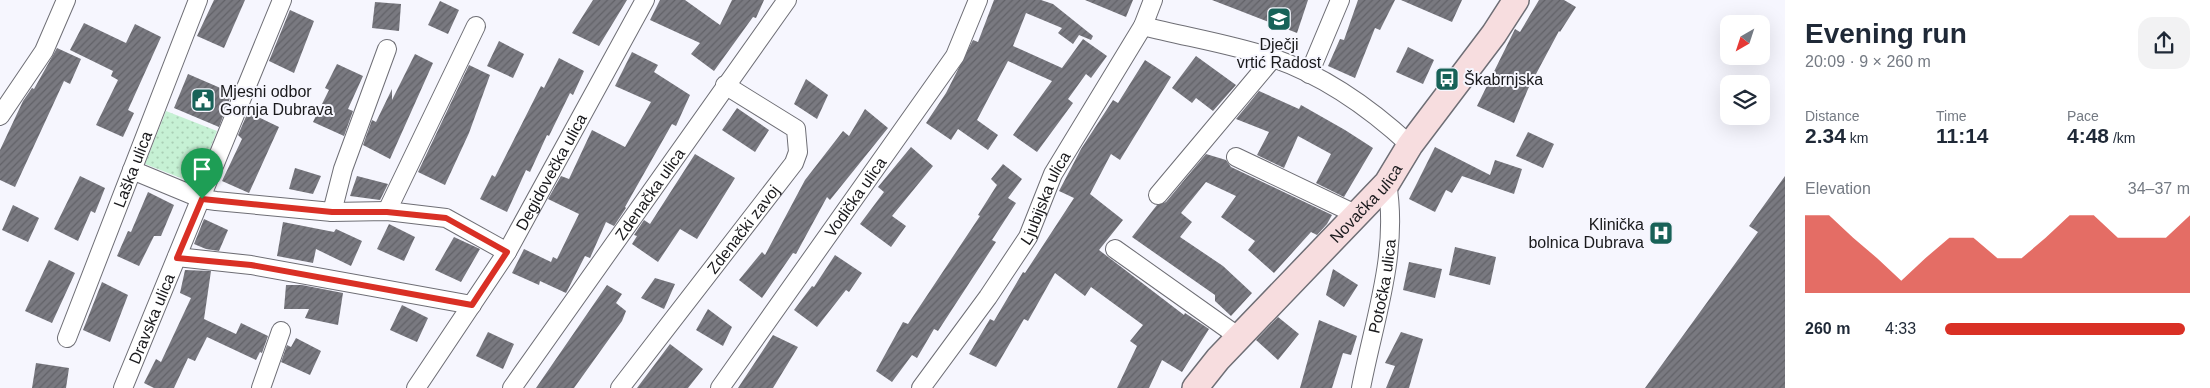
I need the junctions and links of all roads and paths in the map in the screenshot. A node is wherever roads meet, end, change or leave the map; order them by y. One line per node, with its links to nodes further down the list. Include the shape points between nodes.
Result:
1 (66, 0): 16 (street, via 44,51)
2 (198, 0): 19 (street, Laška ulica)
3 (282, 0): 22 (street, Dravska ulica)
4 (645, 0): 27 (street, Degidovečka ulica)
5 (787, 0): 15 (street, Zdenačka ulica)
6 (978, 0): 38 (street, Vodička ulica, via 955,56)
7 (1153, 0): 11 (street, Ljubijska ulica)
8 (1340, 0): 14 (street)
9 (1516, 0): 17 (street, Novačka ulica)
10 (476, 26): 24 (street)
11 (1143, 26): 13 (street); 39 (street, Ljubijska ulica, via 1053,174 1028,237)
12 (387, 49): 23 (street, via 343,169)
13 (1272, 58): 14 (street); 21 (street)
14 (1309, 74): 17 (street, via 1356,100)
15 (726, 85): 36 (street, Zdenačka ulica); 37 (street, Zdenački zavoj, via 796,129 798,152 794,163)
16 (0, 116)
17 (1410, 145): 20 (street, Novačka ulica)
18 (1236, 157): 25 (street, via 1347,210)
19 (132, 170): 22 (street); 32 (street, Laška ulica)
20 (1387, 183): 25 (street, Novačka ulica); 41 (street, Potočka ulica, via 1391,207 1387,278)
21 (1158, 195)
22 (202, 199): 23 (street); 28 (street, Dravska ulica)
23 (332, 212): 24 (street)
24 (387, 212): 27 (street, via 446,218)
25 (1353, 217): 31 (street, Novačka ulica)
26 (1115, 249): 31 (street)
27 (507, 252): 29 (street, Degidovečka ulica)
28 (177, 258): 29 (street, via 251,265); 33 (street, Dravska ulica)
29 (472, 305): 35 (street, Degidovečka ulica)
30 (281, 331): 34 (street)
31 (1239, 337): 40 (street, Novačka ulica)
32 (67, 338)
33 (123, 388)
34 (262, 388)
35 (416, 388)
36 (512, 388)
37 (620, 388)
38 (720, 388)
39 (921, 388)
40 (1195, 388)
41 (1361, 388)

